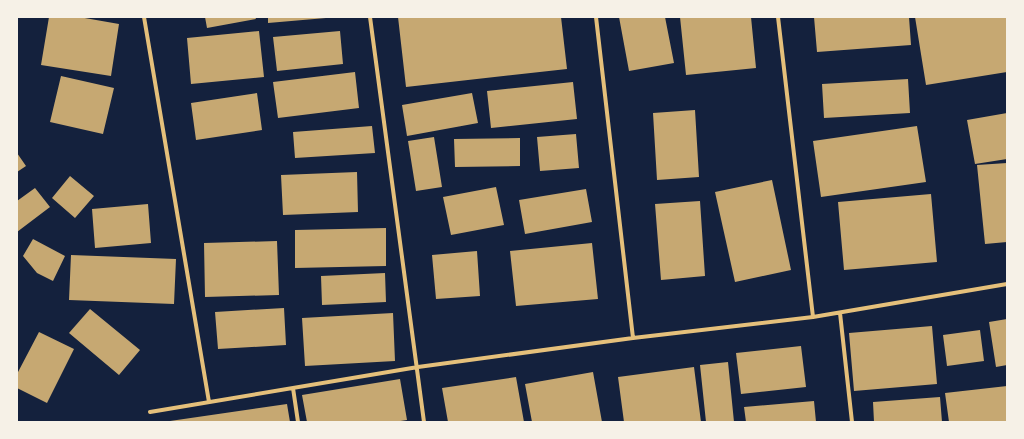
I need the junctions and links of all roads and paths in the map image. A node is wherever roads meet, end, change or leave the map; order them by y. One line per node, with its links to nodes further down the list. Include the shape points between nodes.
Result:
1 (144, 17): 11 (street)
2 (370, 17): 9 (street)
3 (596, 17): 8 (street)
4 (778, 17): 7 (street)
5 (1007, 284): 6 (street)
6 (840, 313): 7 (street); 15 (street)
7 (813, 317): 8 (street)
8 (633, 338): 9 (street)
9 (418, 367): 10 (street); 14 (street)
10 (293, 388): 11 (street); 13 (street)
11 (209, 402): 12 (street)
12 (150, 412)
13 (298, 422)
14 (424, 422)
15 (852, 422)

